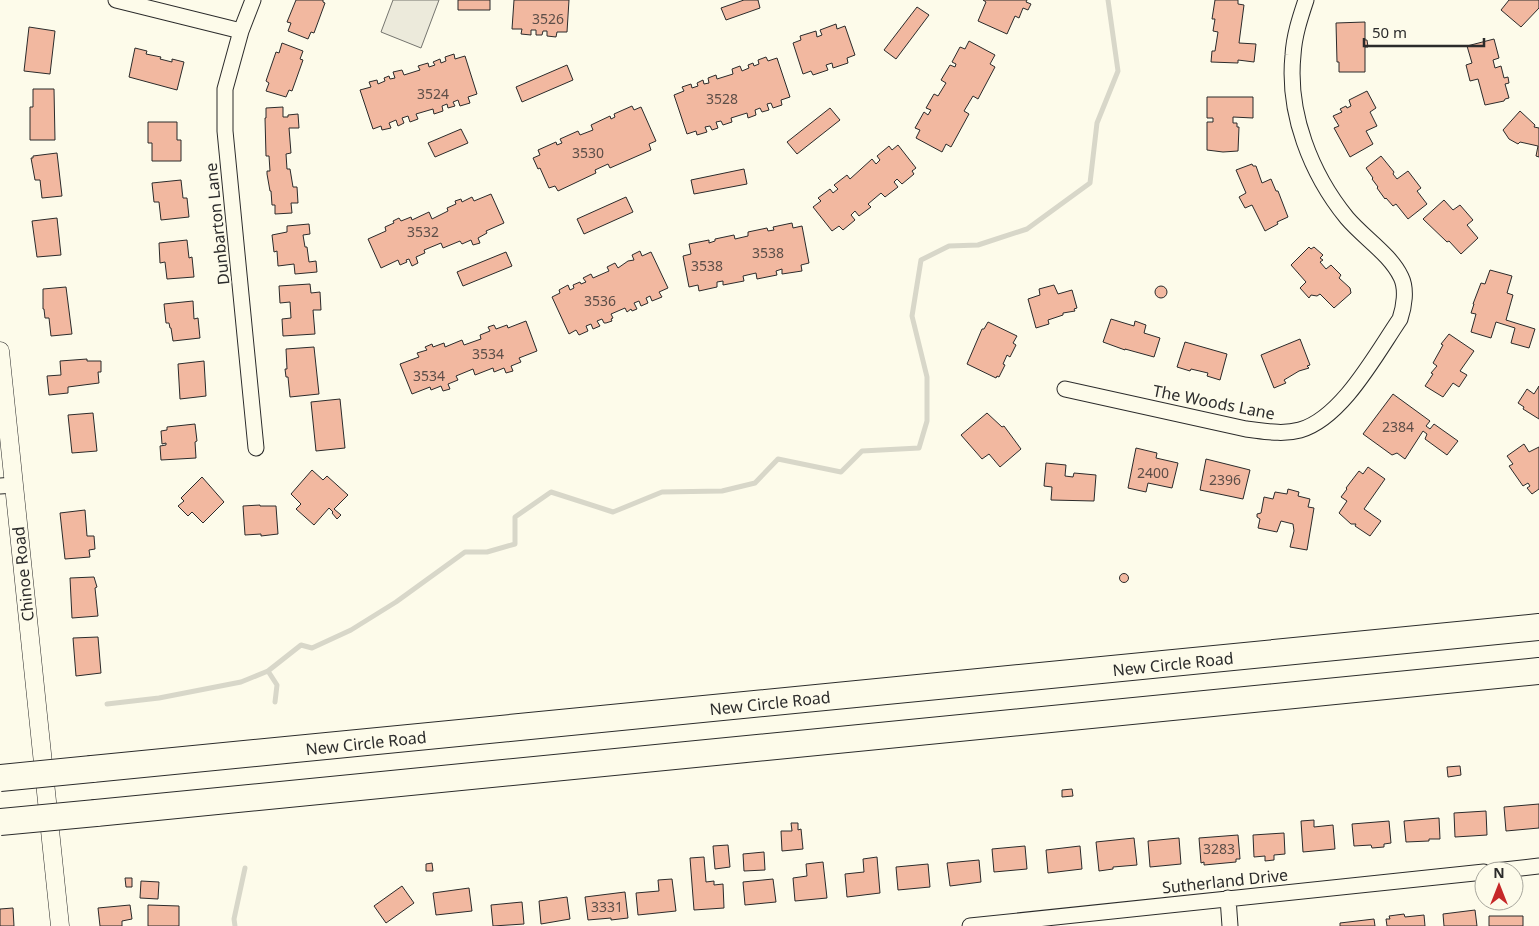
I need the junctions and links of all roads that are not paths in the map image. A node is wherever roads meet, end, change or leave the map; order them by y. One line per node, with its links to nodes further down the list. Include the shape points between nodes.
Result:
1 (116, 0): 4 (street)
2 (253, 0): 4 (street, Dunbarton Lane)
3 (1306, 0): 6 (street, The Woods Lane, via 1298,26 1292,80 1301,129 1320,177 1335,202 1388,259 1402,279 1403,311 1400,318 1341,402 1318,423 1299,430 1275,433 1246,429)
4 (241, 31): 7 (street, Dunbarton Lane, via 225,89 225,131)
5 (0, 351): 8 (street, Chinoe Road)
6 (1064, 389)
7 (256, 448)
8 (7, 486): 17 (street, Chinoe Road)
9 (1539, 627): 11 (highway, New Circle Road, bridge)
10 (1539, 672): 12 (highway, bridge)
11 (0, 778)
12 (0, 822)
13 (1539, 866): 14 (street)
14 (1524, 868)
15 (1474, 873): 16 (street, Sutherland Drive)
16 (1228, 898): 18 (street, Sutherland Drive); 19 (street)
17 (60, 926)
18 (980, 926)
19 (1230, 926)

